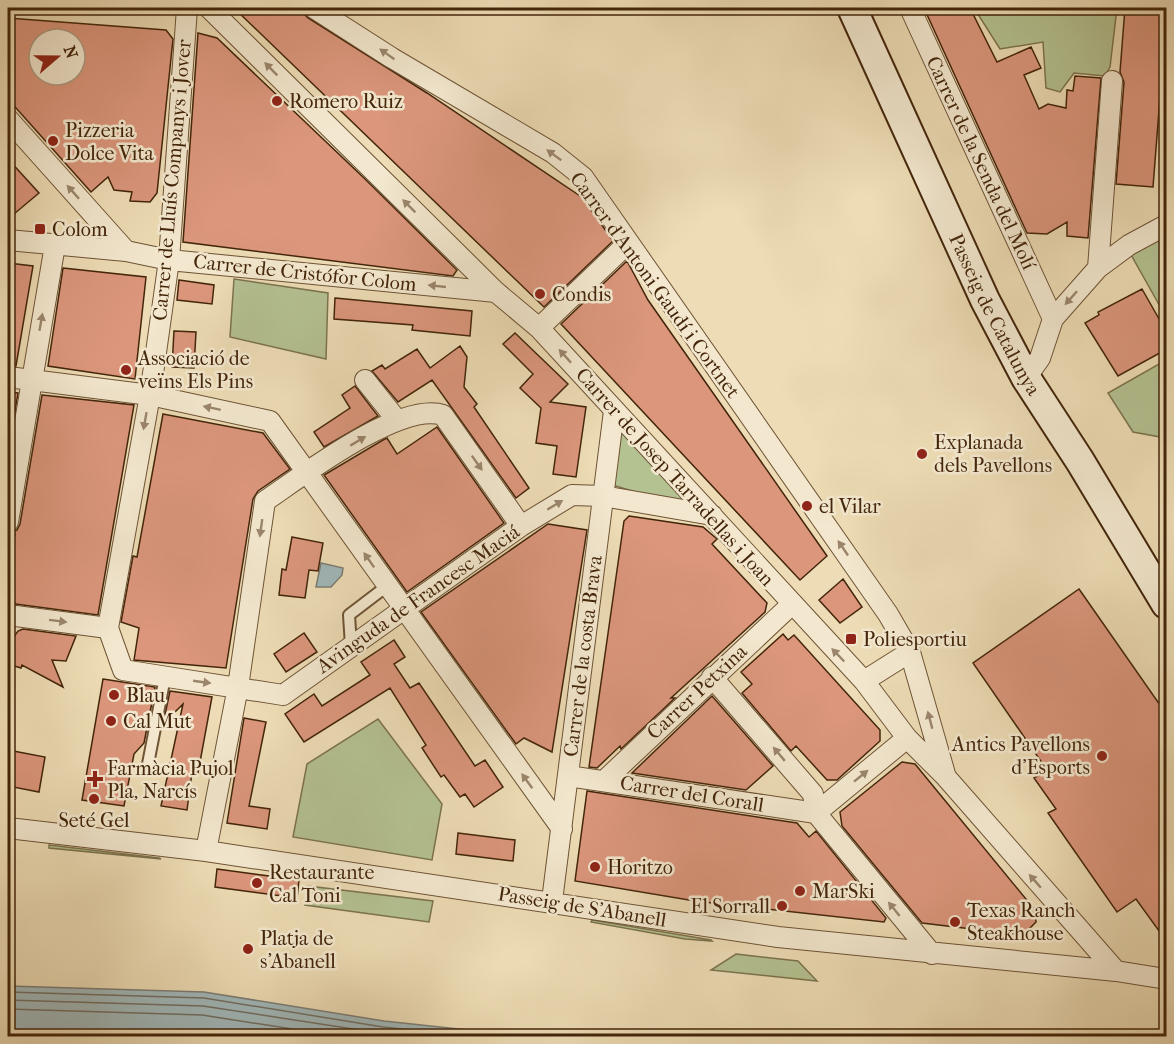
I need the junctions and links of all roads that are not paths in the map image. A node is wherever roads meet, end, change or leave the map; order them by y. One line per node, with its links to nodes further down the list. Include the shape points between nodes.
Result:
1 (188, 8): 13 (street, Carrer de Lluís Companys i Jover)
2 (210, 8): 15 (street, Carrer de Josep Tarradellas i Joan, one-way to 2)
3 (315, 8): 10 (street, Carrer d'Antoni Gaudí i Cortnet, one-way to 3, via 583,177 553,153)
4 (852, 8): 19 (street, Passeig de Catalunya, via 985,300)
5 (910, 8): 16 (street, Carrer de la Senda del Molí)
6 (1113, 81): 14 (street)
7 (8, 119): 12 (street, one-way to 7)
8 (1167, 225): 14 (street, via 1129,245)
9 (8, 240): 11 (street, Carrer de Cristófor Colom)
10 (628, 243): 17 (street); 37 (street, Carrer d'Antoni Gaudí i Cortnet, one-way to 10, via 832,532)
11 (55, 245): 12 (street, Carrer de Cristófor Colom); 20 (street, one-way to 11)
12 (126, 251): 13 (street, Carrer de Cristófor Colom)
13 (169, 260): 15 (street, Carrer de Cristófor Colom, one-way to 13); 22 (street, Carrer de Lluís Companys i Jover)
14 (1098, 268): 16 (street, one-way to 16)
15 (496, 292): 17 (street, Carrer de Josep Tarradellas i Joan)
16 (1053, 319): 19 (street, via 1040,358)
17 (539, 328): 23 (street, Carrer de Josep Tarradellas i Joan, one-way to 17)
18 (8, 377): 20 (street)
19 (1026, 378): 31 (street, Passeig de Catalunya)
20 (30, 380): 22 (street); 28 (street)
21 (365, 380): 24 (street)
22 (150, 395): 25 (street, one-way to 22, via 270,421); 35 (street, Carrer de Lluís Companys i Jover, one-way to 35)
23 (614, 411): 26 (street, Carrer de la costa Brava); 27 (street, Carrer de Josep Tarradellas i Joan)
24 (396, 419): 25 (street, one-way to 24); 29 (street, one-way to 29, via 426,411 443,415)
25 (308, 471): 30 (street, one-way to 25); 42 (street, one-way to 42, via 265,501)
26 (603, 496): 27 (street, Avinguda de Francesc Maciá); 29 (street, Avinguda de Francesc Maciá, one-way to 26, via 572,495); 45 (street, Carrer de la costa Brava)
27 (712, 515): 32 (street, Carrer de Josep Tarradellas i Joan)
28 (8, 522)
29 (521, 526): 33 (street, Avinguda de Francesc Maciá)
30 (387, 586): 33 (street); 36 (lane, via 349,615)
31 (1167, 604)
32 (791, 605): 40 (street, Carrer Petxina); 41 (street, Carrer de Josep Tarradellas i Joan, one-way to 32)
33 (402, 608): 36 (street, Avinguda de Francesc Maciá); 50 (street, one-way to 33)
34 (8, 615): 35 (street, one-way to 35)
35 (108, 628): 38 (street, Carrer de Lluís Companys i Jover)
36 (351, 646): 42 (street, Avinguda de Francesc Maciá, via 283,695)
37 (910, 652): 41 (street); 46 (street, Carrer d'Antoni Gaudí i Cortnet, one-way to 37)
38 (123, 670): 39 (street, Avinguda de Francesc Maciá)
39 (165, 677): 42 (street, Avinguda de Francesc Maciá, one-way to 42); 44 (lane)
40 (712, 677): 47 (street, Carrer Petxina); 48 (street, one-way to 40, via 813,794)
41 (864, 681): 43 (street, Carrer de Josep Tarradellas i Joan)
42 (238, 687): 51 (street)
43 (907, 738): 46 (street, Carrer de Josep Tarradellas i Joan); 48 (street, one-way to 43)
44 (147, 769)
45 (568, 776): 47 (street, Carrer del Corall); 50 (street, Carrer de la costa Brava)
46 (945, 776): 54 (street, Carrer de Josep Tarradellas i Joan, one-way to 46)
47 (604, 780): 48 (street, Carrer del Corall)
48 (816, 813): 53 (street, one-way to 48)
49 (8, 828): 51 (street, Passeig de S'Abanell)
50 (562, 829): 52 (street, Carrer de la costa Brava)
51 (206, 851): 52 (street, Passeig de S'Abanell)
52 (552, 901): 53 (street, Passeig de S'Abanell, via 778,937)
53 (932, 954): 54 (street, Passeig de S'Abanell)
54 (1116, 971): 55 (street, Passeig de S'Abanell)
55 (1163, 981)

